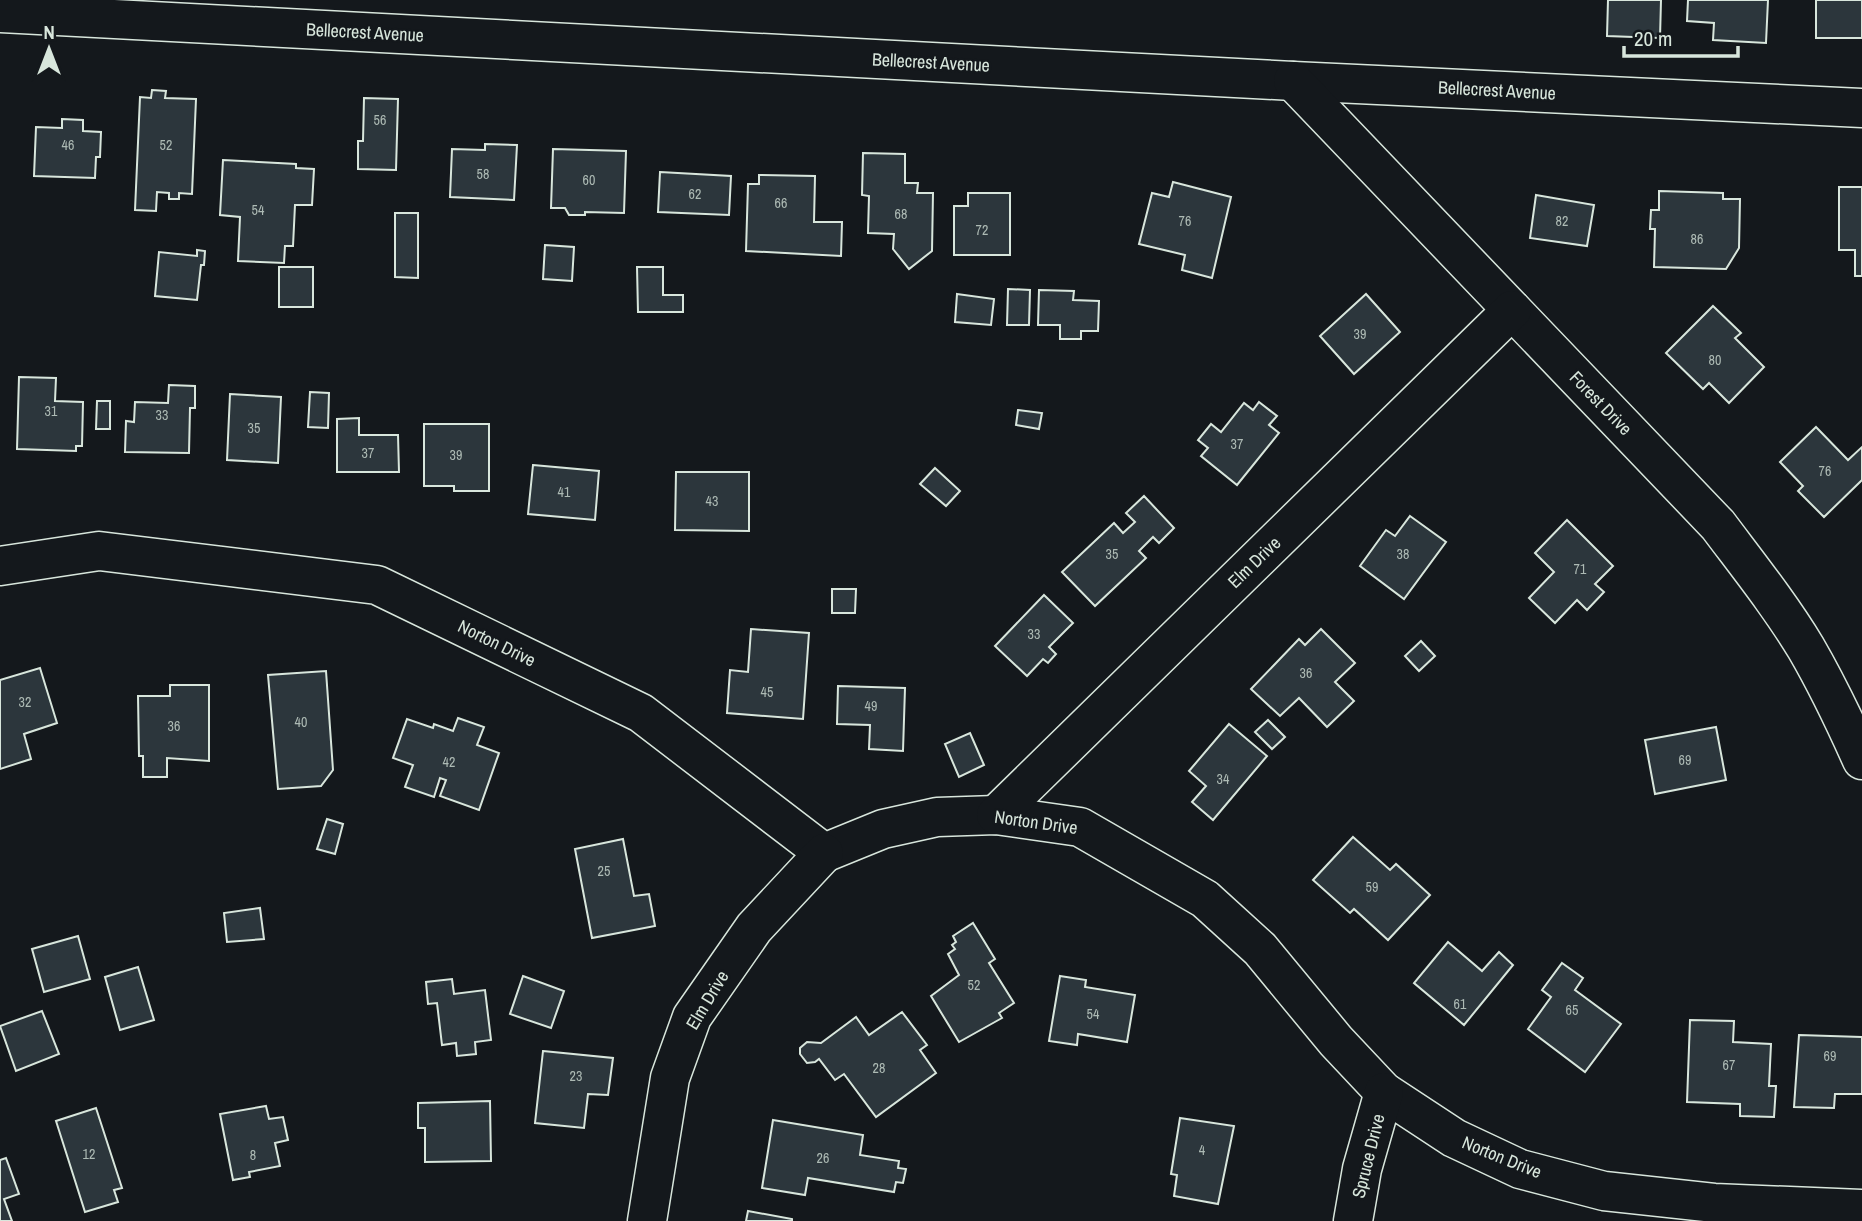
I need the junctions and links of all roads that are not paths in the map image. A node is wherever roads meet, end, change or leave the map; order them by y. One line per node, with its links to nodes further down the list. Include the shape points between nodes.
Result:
1 (0, 13): 2 (street, Bellecrest Avenue)
2 (1293, 81): 3 (street, Bellecrest Avenue); 4 (street, Forest Drive)
3 (1862, 108)
4 (1512, 310): 6 (street, Forest Drive, via 1725,534 1806,648); 7 (street, Elm Drive)
5 (0, 566): 8 (street, Norton Drive, via 99,551 377,585 640,713)
6 (1862, 760)
7 (996, 814): 8 (street, Norton Drive, via 937,817 883,829); 9 (street, Norton Drive, via 1080,827 1205,899 1260,949)
8 (824, 853): 11 (street, Elm Drive, via 754,928 692,1017 670,1078)
9 (1384, 1092): 10 (street, Norton Drive, via 1454,1138 1520,1169 1604,1191 1714,1203); 12 (street, Spruce Drive)
10 (1862, 1209)
11 (647, 1221)
12 (1353, 1221)

